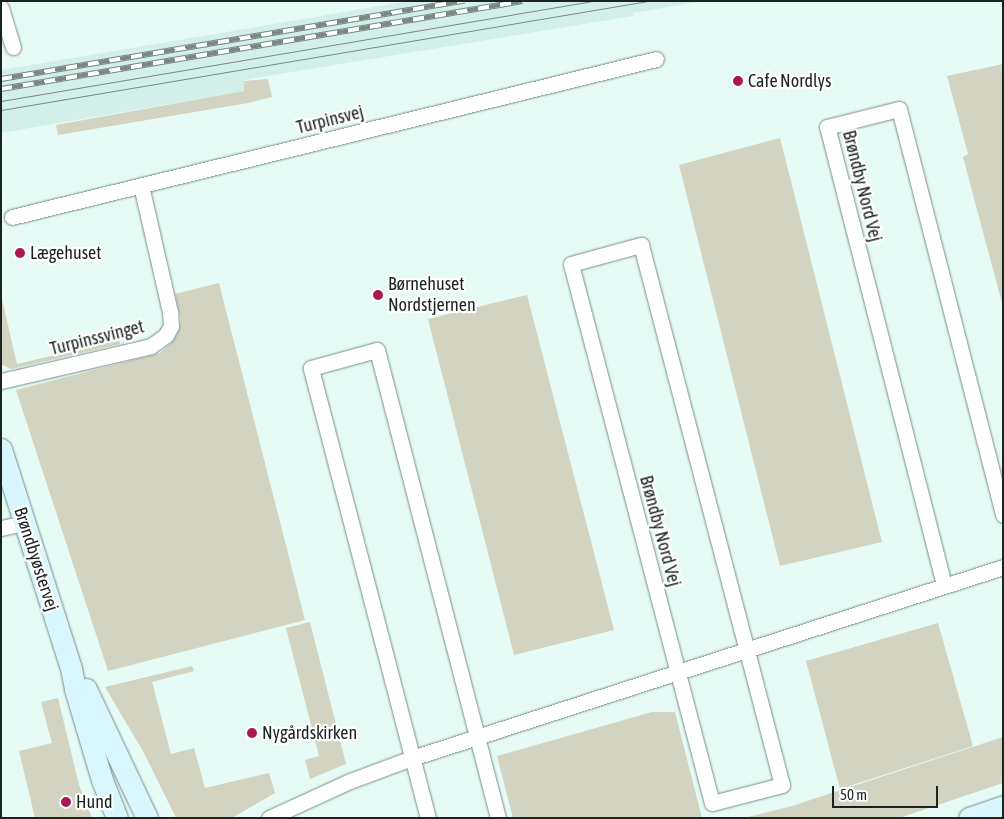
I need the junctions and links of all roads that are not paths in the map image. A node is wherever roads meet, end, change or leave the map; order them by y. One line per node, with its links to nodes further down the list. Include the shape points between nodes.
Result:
1 (1, 8): 2 (street)
2 (13, 47)
3 (656, 59): 4 (street, Turpinsvej)
4 (141, 185): 5 (street, Turpinsvej); 6 (street, Turpinssvinget, via 170,312 171,326 166,335 151,346)
5 (12, 217)
6 (1, 381)
7 (1, 449): 9 (street, Brøndbyøstervej)
8 (1003, 515): 12 (street, Brøndby Nord Vej, via 899,109 827,127)
9 (24, 523): 10 (street); 14 (street, Brøndbyøstervej)
10 (1, 528)
11 (1003, 567): 12 (street)
12 (944, 585): 13 (street)
13 (746, 650): 15 (street); 15 (street, Brøndby Nord Vej, via 782,785 712,803); 15 (street, Brøndby Nord Vej, via 641,246 571,264)
14 (71, 668): 19 (street, Brøndbyøstervej, via 86,726); 20 (street, Brøndbyøstervej, via 85,687)
15 (678, 672): 16 (street)
16 (477, 737): 17 (street); 17 (street, via 377,350 311,368); 23 (street)
17 (412, 758): 21 (street, via 360,777); 22 (street)
18 (1003, 806): 24 (street)
19 (117, 818)
20 (146, 818)
21 (269, 818)
22 (428, 818)
23 (498, 818)
24 (969, 818)

